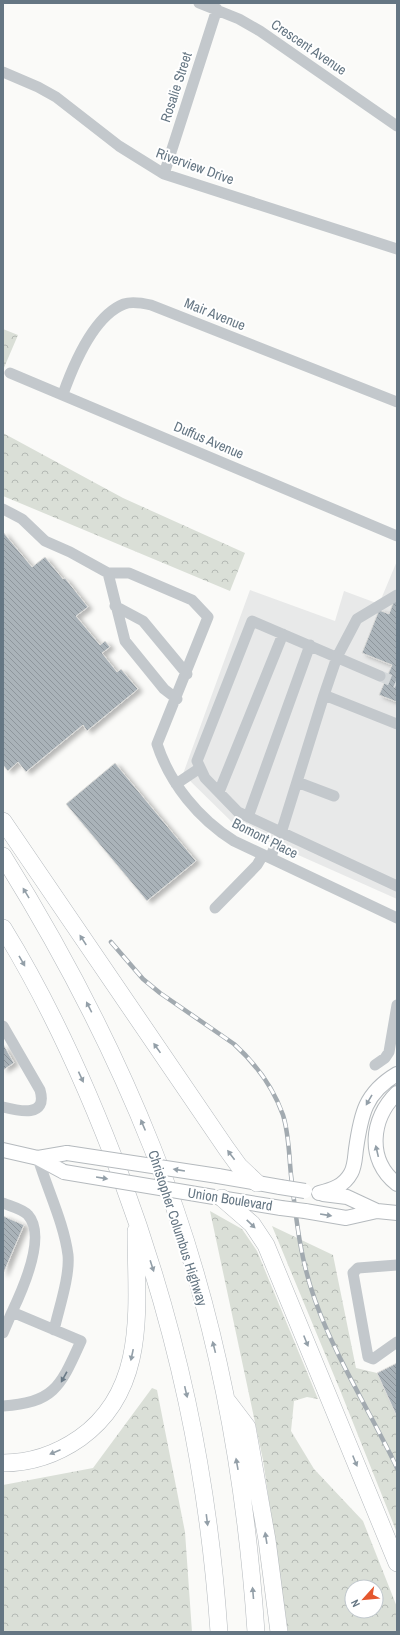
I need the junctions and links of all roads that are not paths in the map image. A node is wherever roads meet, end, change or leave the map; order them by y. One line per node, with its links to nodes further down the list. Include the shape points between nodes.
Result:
1 (199, 3): 2 (street, Crescent Avenue)
2 (217, 9): 4 (street, Crescent Avenue, via 260,31); 5 (street, Rosalie Street)
3 (3, 72): 5 (street, Riverview Drive, via 56,97 119,146)
4 (397, 126)
5 (164, 174): 6 (street, Riverview Drive)
6 (397, 249)
7 (10, 373): 8 (street, Duffus Avenue)
8 (63, 394): 9 (street, Mair Avenue, via 77,358 103,320 123,304 133,302 151,305); 11 (street, Duffus Avenue)
9 (397, 402)
10 (3, 509): 12 (street, via 22,519 45,541)
11 (397, 536)
12 (108, 573): 14 (street); 18 (street, via 129,573 192,600 208,616)
13 (397, 594): 17 (street, via 357,619)
14 (115, 606): 18 (street, via 143,621); 21 (street, via 126,641 164,690)
15 (283, 634): 16 (street); 23 (street, via 252,621 197,762); 26 (street)
16 (310, 645): 17 (street); 28 (street)
17 (337, 657): 19 (street); 20 (street)
18 (187, 674): 21 (street)
19 (380, 676)
20 (324, 695): 22 (street); 24 (street)
21 (177, 699): 25 (street, Bomont Place, via 157,744)
22 (397, 724)
23 (200, 768): 25 (street); 26 (street, via 205,778)
24 (297, 782): 27 (street); 30 (street)
25 (176, 784): 32 (street, Bomont Place, via 211,825 234,841)
26 (219, 792): 28 (street, via 238,812)
27 (334, 796)
28 (248, 817): 30 (street)
29 (3, 820): 45 (highway, one-way to 29, via 239,1166 226,1148)
30 (281, 833): 32 (street); 33 (street)
31 (3, 856): 58 (highway, Christopher Columbus Highway, one-way to 31, via 187,1247 153,1149 120,1072 83,996 44,923)
32 (266, 857): 34 (street); 35 (street, Bomont Place)
33 (397, 886)
34 (215, 908)
35 (397, 918)
36 (3, 928): 52 (highway, one-way to 52, via 57,1027 84,1084)
37 (397, 1005): 39 (street, via 389,1052)
38 (3, 1026): 42 (street, via 40,1090 42,1099 38,1106 30,1111)
39 (375, 1065)
40 (397, 1074): 47 (main road, one-way to 47, via 379,1086 369,1098 363,1112 352,1172 338,1187)
41 (397, 1093): 46 (main road, one-way to 41, via 379,1160 375,1139 379,1119)
42 (3, 1107)
43 (3, 1150): 44 (main road, Union Boulevard)
44 (38, 1158): 45 (main road, Union Boulevard, one-way to 44, bridge, via 67,1153); 48 (main road, Union Boulevard, one-way to 48, bridge, via 64,1172); 55 (street, via 64,1235 68,1256)
45 (257, 1183): 47 (main road, Union Boulevard, bridge)
46 (397, 1184)
47 (318, 1193): 50 (main road, Union Boulevard, via 347,1197)
48 (218, 1197): 50 (main road, Union Boulevard, one-way to 50, bridge, via 346,1218); 61 (highway, one-way to 61, via 252,1224 266,1245)
49 (3, 1203): 54 (street, via 27,1213 32,1221 34,1237 32,1261 26,1283)
50 (377, 1211): 51 (main road, Union Boulevard)
51 (397, 1214)
52 (135, 1216): 60 (highway, one-way to 60, via 134,1349 118,1398 97,1424 72,1443 44,1456); 62 (highway, one-way to 62, via 169,1321 188,1402 206,1507)
53 (397, 1265): 57 (street, via 358,1268 353,1273 368,1357 373,1359)
54 (12, 1312): 55 (street); 56 (street)
55 (54, 1330): 59 (street, one-way to 59, via 81,1342 63,1380 47,1395 29,1404)
56 (3, 1333)
57 (397, 1342)
58 (225, 1398): 63 (highway, Christopher Columbus Highway, one-way to 58, via 241,1486); 64 (highway, one-way to 58, via 267,1540 247,1427)
59 (3, 1406)
60 (3, 1463)
61 (397, 1563)
62 (219, 1632)
63 (256, 1632)
64 (279, 1632)

